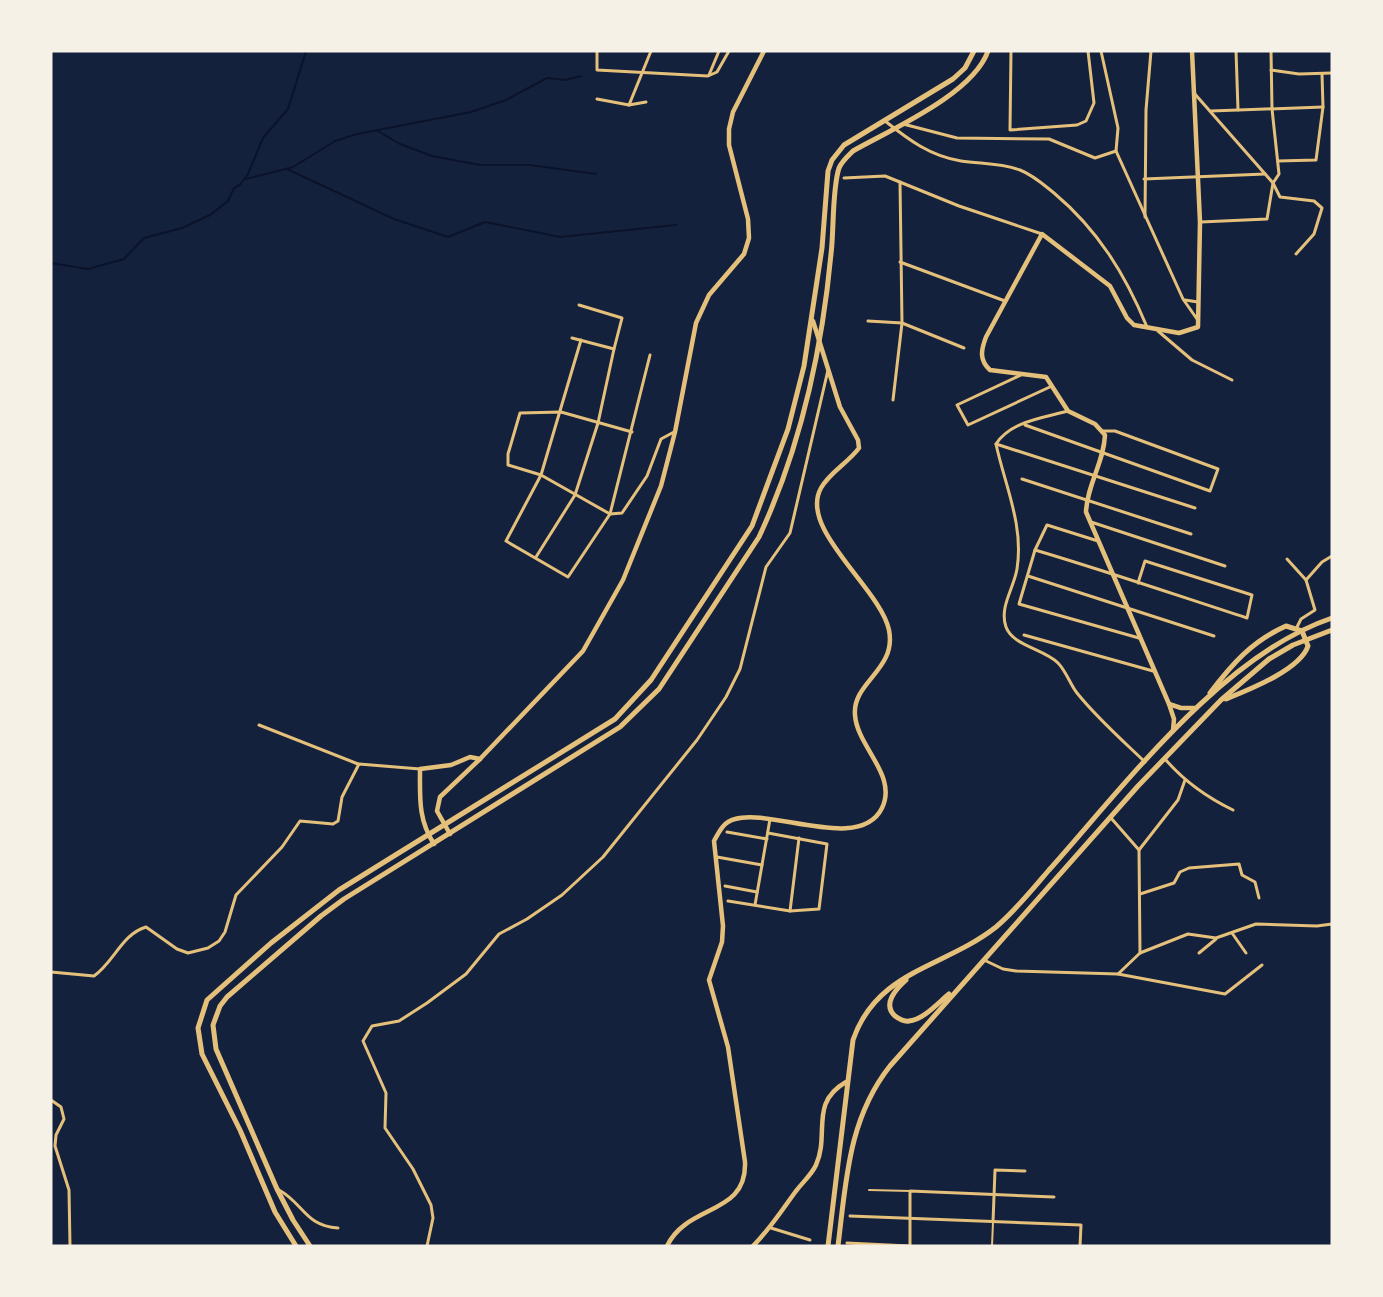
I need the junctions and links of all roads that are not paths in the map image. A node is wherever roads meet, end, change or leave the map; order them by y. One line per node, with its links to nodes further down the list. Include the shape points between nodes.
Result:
1 (597, 51): 16 (street, via 597,70)
2 (651, 51): 16 (street)
3 (719, 51): 19 (street)
4 (729, 51): 19 (street, via 717,72)
5 (764, 51): 71 (street, via 733,112 729,129 749,238 744,254 709,295 696,323)
6 (974, 51): 28 (main road, via 953,79)
7 (988, 51): 29 (main road, via 964,85)
8 (1011, 51): 9 (street, via 1010,130 1086,121 1094,103)
9 (1088, 51)
10 (1101, 51): 32 (street, via 1117,122)
11 (1151, 51): 38 (street)
12 (1192, 51): 20 (street)
13 (1236, 51): 26 (street)
14 (1270, 51): 15 (street)
15 (1271, 70): 18 (street); 25 (street)
16 (643, 72): 19 (street); 23 (street)
17 (1332, 73): 18 (street)
18 (1322, 74): 24 (street)
19 (708, 76)
20 (1193, 92): 27 (street); 36 (street)
21 (597, 99): 23 (street)
22 (646, 102): 23 (street)
23 (629, 105)
24 (1323, 107): 25 (street); 34 (street, via 1316,160)
25 (1272, 109): 26 (street); 34 (street)
26 (1238, 110): 27 (street)
27 (1210, 111): 35 (street)
28 (885, 121): 30 (street); 31 (main road)
29 (902, 124): 30 (main road); 32 (street, via 957,138 1049,140 1095,158)
30 (894, 128): 33 (main road); 54 (street, via 938,156 1009,167 1039,181 1098,237)
31 (844, 145): 33 (main road); 50 (main road, via 828,171)
32 (1116, 151): 41 (street)
33 (850, 153): 57 (main road, via 838,169 829,280)
34 (1278, 161): 40 (street, via 1279,174)
35 (1265, 174): 36 (street); 40 (street)
36 (1197, 175): 38 (street); 42 (street)
37 (844, 178): 39 (street, via 885,176)
38 (1144, 179): 41 (street)
39 (900, 182): 43 (street); 45 (street)
40 (1273, 183): 42 (street, via 1267,219); 44 (street, via 1284,199 1314,201 1322,208 1314,234)
41 (1145, 218): 46 (street)
42 (1200, 222): 48 (street)
43 (1042, 234): 47 (street); 54 (street, via 1110,286 1130,322)
44 (1296, 254)
45 (900, 262): 47 (street); 52 (street)
46 (1183, 299): 48 (street); 53 (street)
47 (1005, 301): 62 (street, via 986,337 982,360 990,370)
48 (1200, 302): 53 (street)
49 (579, 305): 59 (street, via 622,318)
50 (813, 321): 57 (street); 117 (main road, via 788,429 749,534 651,680 615,719)
51 (868, 321): 52 (street)
52 (902, 323): 58 (street); 65 (street)
53 (1200, 324): 54 (street, via 1187,333)
54 (1153, 330): 63 (street, via 1191,360)
55 (572, 338): 56 (street)
56 (581, 340): 59 (street); 67 (street)
57 (819, 342): 61 (street); 120 (main road, via 796,435 759,537 659,689 620,728)
58 (964, 348)
59 (614, 351): 68 (street)
60 (650, 355): 70 (street)
61 (828, 369): 116 (street, via 859,448 822,485 818,514 829,537 878,605 889,630 886,660 860,692 854,715 886,791 877,816 861,826 826,828); 167 (street, via 790,533 766,567 740,669 697,740 603,857 562,895 498,934 465,974 399,1021 380,1022 366,1032 363,1041 386,1093 385,1128 413,1169 431,1205 433,1218)
62 (1025, 373): 64 (street, via 1046,377); 64 (street, via 957,405 968,425)
63 (1232, 380)
64 (1052, 386): 66 (street)
65 (893, 400)
66 (1068, 411): 69 (street); 72 (street)
67 (561, 412): 68 (street); 75 (street); 75 (street, via 520,413 508,465)
68 (598, 423): 70 (street); 78 (street)
69 (1023, 424): 73 (street); 74 (street)
70 (632, 432): 81 (street)
71 (675, 432): 81 (street, via 661,439 647,476 626,511); 108 (street, via 661,486 623,580 583,651)
72 (1104, 433): 74 (street); 74 (street, via 1115,431 1218,469 1210,491)
73 (996, 444): 76 (street); 110 (street, via 1015,511 1019,555 1008,594 1006,628 1018,640 1058,663 1078,693)
74 (1103, 453): 76 (street)
75 (541, 475): 78 (street); 87 (street, via 506,541)
76 (1096, 476): 79 (street); 80 (street)
77 (1022, 480): 79 (street)
78 (575, 495): 81 (street); 87 (street)
79 (1086, 500): 82 (street); 83 (street)
80 (1195, 508)
81 (610, 514): 87 (street, via 568,578)
82 (1089, 521): 84 (street); 89 (street)
83 (1191, 534)
84 (1098, 541): 85 (street, via 1047,525); 90 (street)
85 (1035, 550): 90 (street); 91 (street)
86 (1332, 556): 92 (street)
87 (535, 558)
88 (1287, 559): 92 (street)
89 (1225, 566)
90 (1114, 573): 93 (street); 94 (street)
91 (1028, 576): 94 (street); 100 (street, via 1019,604)
92 (1306, 580): 97 (street, via 1315,610 1301,619)
93 (1138, 584): 93 (street, via 1246,618 1252,595 1145,561)
94 (1128, 606): 99 (street); 100 (street)
95 (1332, 618): 97 (main road)
96 (1332, 630): 102 (main road, via 1269,659)
97 (1295, 634): 103 (main road, via 1261,653)
98 (1024, 635): 101 (street)
99 (1214, 636)
100 (1139, 638): 101 (street)
101 (1154, 671): 104 (street)
102 (1221, 700): 103 (main road, via 1254,687 1291,665 1305,654 1306,638 1294,627 1270,633 1241,654); 109 (main road)
103 (1203, 703): 105 (main road)
104 (1169, 704): 105 (street); 107 (street)
105 (1197, 708): 107 (main road)
106 (259, 725): 111 (street)
107 (1173, 732): 110 (main road)
108 (480, 759): 112 (street, via 470,757 451,765); 117 (street, via 440,797 437,811)
109 (1165, 759): 113 (street); 115 (main road)
110 (1145, 762): 145 (main road, via 1001,923 975,942)
111 (359, 764): 112 (street); 146 (street, via 342,797 338,821 300,821 282,847 236,895 225,932 208,948 188,952 177,949 146,927 133,933 94,975)
112 (420, 769): 121 (street, via 420,814)
113 (1185, 780): 114 (street); 125 (street, via 1178,800)
114 (1233, 810)
115 (1110, 818): 125 (street); 143 (main road)
116 (770, 819): 119 (street); 168 (street, via 736,819 720,829 714,842 723,926 722,942 709,980 728,1047 745,1177 738,1194 687,1221)
117 (444, 825): 120 (street); 121 (main road)
118 (727, 832): 123 (street)
119 (768, 833): 122 (street); 123 (street)
120 (450, 834): 124 (main road)
121 (428, 835): 124 (street); 128 (main road)
122 (799, 838): 136 (street); 136 (street, via 827,844 819,909)
123 (766, 839): 127 (street)
124 (434, 844): 129 (main road)
125 (1139, 850): 132 (street)
126 (715, 856): 127 (street)
127 (762, 865): 131 (street)
128 (376, 867): 129 (main road); 165 (main road, via 313,909 215,991 203,1008 198,1028 202,1054 275,1212)
129 (381, 876): 152 (main road, via 321,916 227,997 215,1017 216,1049)
130 (725, 886): 131 (street)
131 (757, 892): 135 (street)
132 (1140, 894): 133 (street, via 1174,883 1180,872 1189,868 1239,864 1242,875 1255,882); 140 (street)
133 (1259, 898)
134 (728, 901): 135 (street)
135 (755, 905): 136 (street)
136 (790, 911)
137 (1332, 924): 138 (street, via 1256,924)
138 (1232, 933): 139 (street); 142 (street)
139 (1216, 938): 140 (street, via 1188,934); 141 (street)
140 (1140, 953): 147 (street)
141 (1199, 953)
142 (1246, 953)
143 (984, 960): 147 (street, via 1016,971); 148 (main road)
144 (1262, 965): 147 (street, via 1225,994)
145 (920, 971): 148 (main road, via 897,987 890,999 891,1010 903,1021 922,1016); 149 (main road, via 883,992 862,1017 853,1040)
146 (51, 972)
147 (1118, 974)
148 (964, 982): 171 (main road, via 890,1066 864,1105 851,1145)
149 (846, 1082): 161 (street, via 824,1107 821,1151 815,1167); 170 (main road)
150 (51, 1100): 164 (street, via 61,1107 64,1119 55,1146 69,1190)
151 (1025, 1171): 155 (street, via 995,1170)
152 (277, 1189): 160 (street, via 289,1196 312,1222); 166 (main road)
153 (869, 1190): 154 (street)
154 (910, 1191): 155 (street); 158 (street)
155 (994, 1194): 156 (street); 159 (street)
156 (1054, 1197)
157 (850, 1216): 158 (street)
158 (909, 1219): 159 (street); 172 (street)
159 (993, 1222): 173 (street); 174 (street, via 1081,1225)
160 (338, 1228)
161 (771, 1228): 162 (street); 169 (street)
162 (810, 1240)
163 (847, 1243): 172 (street)
164 (70, 1246)
165 (296, 1246)
166 (310, 1246)
167 (427, 1246)
168 (667, 1246)
169 (753, 1246)
170 (828, 1246)
171 (838, 1246)
172 (910, 1246)
173 (992, 1246)
174 (1080, 1246)

